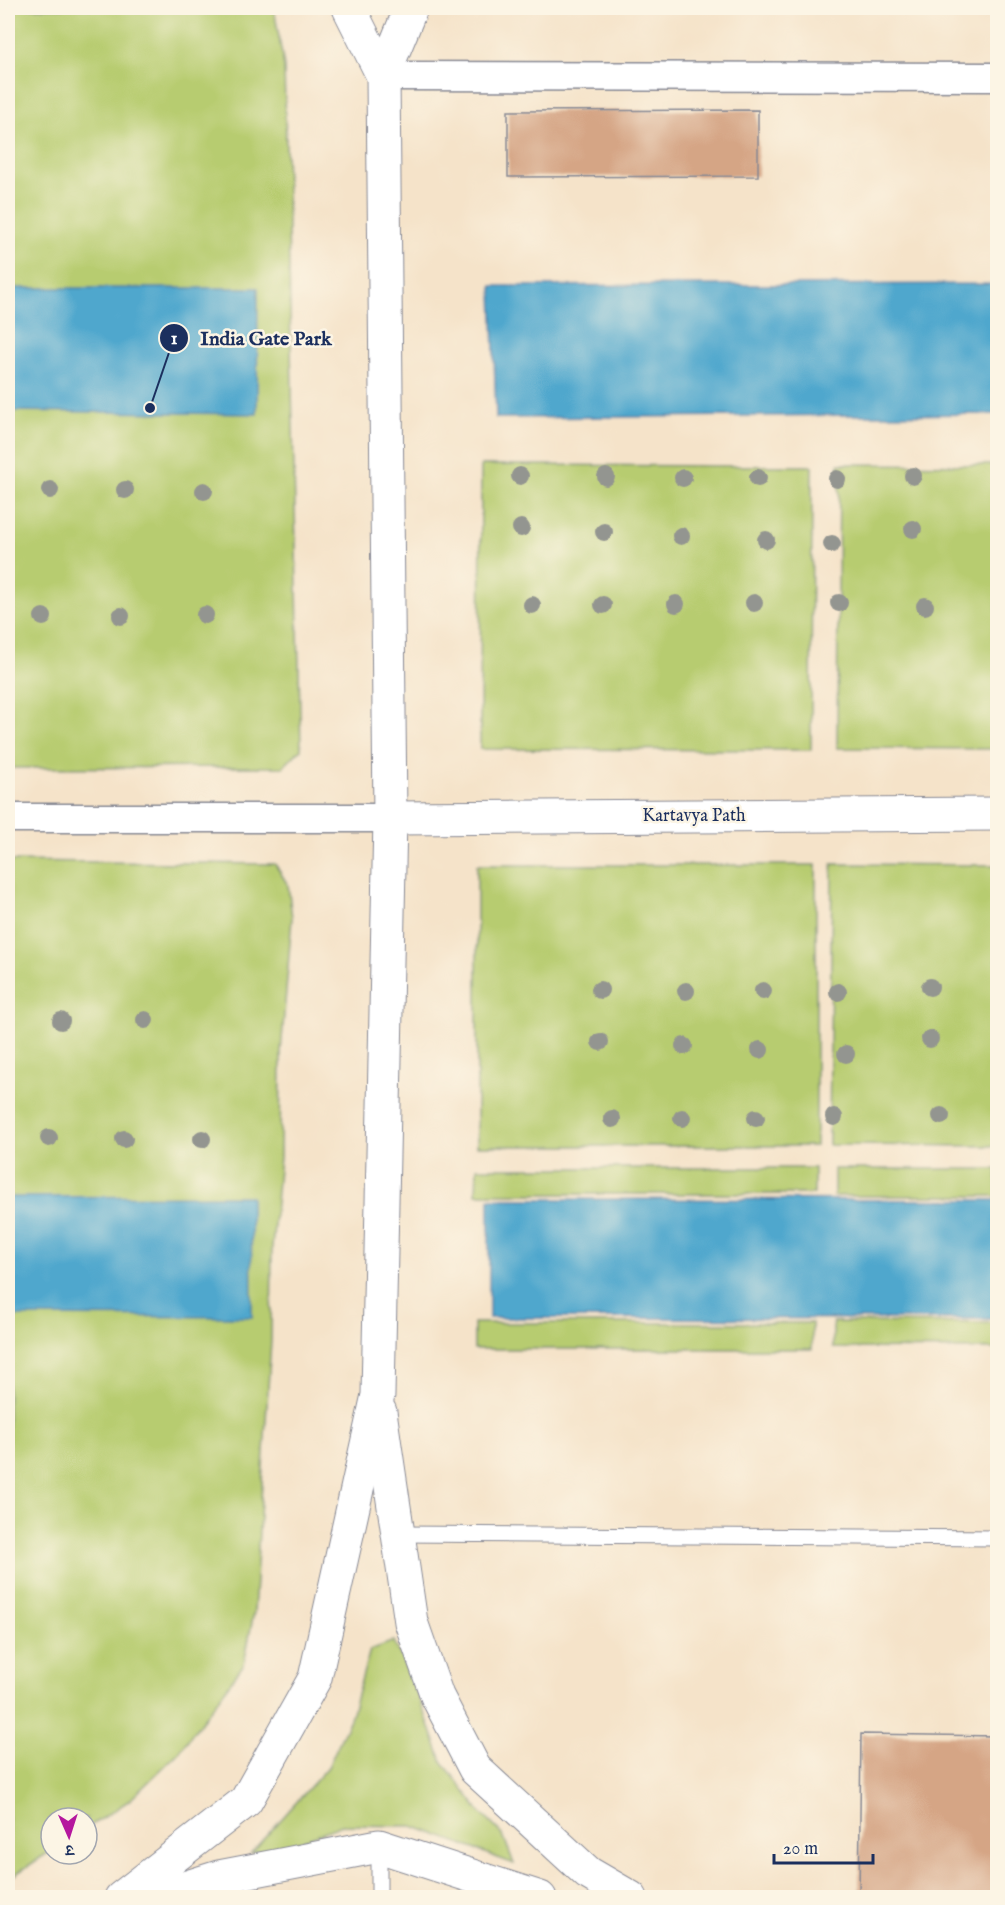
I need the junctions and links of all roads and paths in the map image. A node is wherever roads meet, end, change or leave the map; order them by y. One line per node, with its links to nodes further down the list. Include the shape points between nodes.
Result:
1 (350, 8): 3 (main road)
2 (411, 8): 3 (main road)
3 (383, 76): 4 (street); 7 (main road)
4 (998, 77)
5 (998, 814): 7 (main road, Kartavya Path)
6 (8, 818): 7 (street)
7 (390, 818): 8 (main road)
8 (378, 1395): 9 (main road); 12 (main road, via 315,1678 246,1801)
9 (400, 1534): 10 (lane); 16 (main road, via 411,1622 437,1696 475,1769 588,1873)
10 (998, 1538)
11 (379, 1846): 13 (main road, via 219,1877); 14 (lane); 15 (main road)
12 (121, 1898)
13 (153, 1898)
14 (379, 1898)
15 (540, 1898)
16 (632, 1898)

